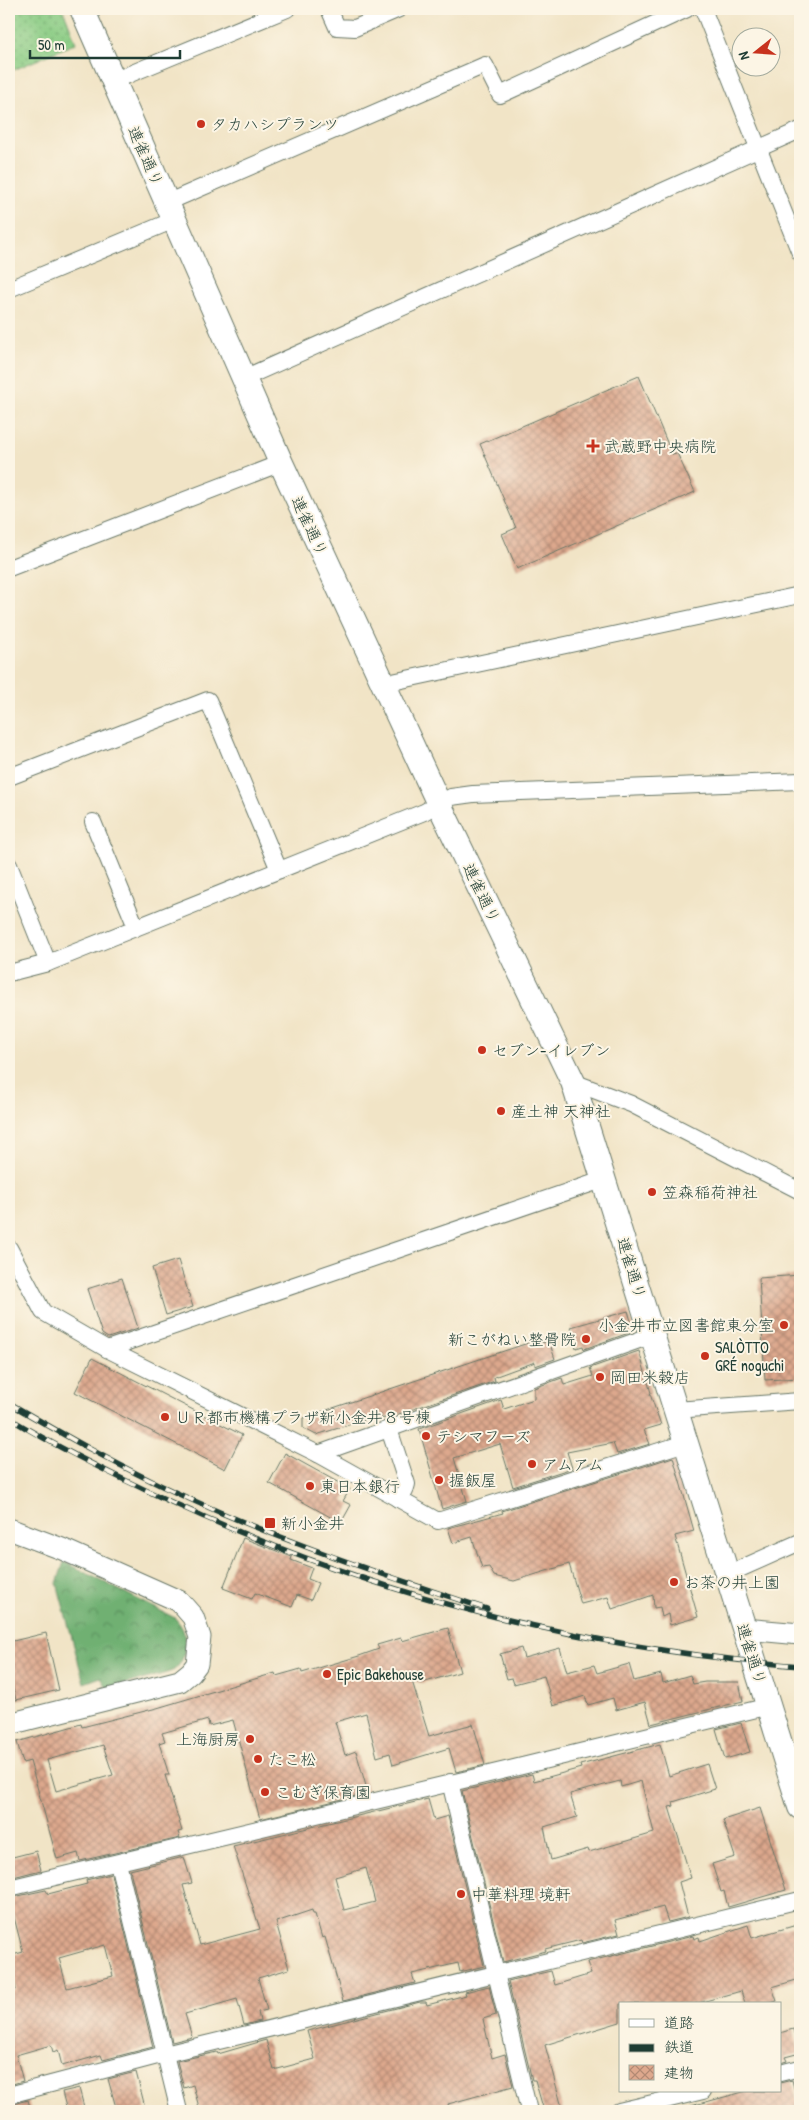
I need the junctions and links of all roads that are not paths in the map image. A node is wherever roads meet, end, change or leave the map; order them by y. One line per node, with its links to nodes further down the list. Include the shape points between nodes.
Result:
1 (82, 9): 7 (main road, 連雀通り)
2 (287, 9): 7 (street)
3 (329, 9): 4 (street, via 337,27 355,28)
4 (399, 9)
5 (687, 9): 10 (street, via 500,95 485,65)
6 (703, 9): 9 (street)
7 (113, 80): 10 (main road, 連雀通り)
8 (800, 130): 9 (street)
9 (759, 148): 11 (street); 13 (street)
10 (170, 211): 12 (street); 13 (main road, 連雀通り)
11 (800, 253)
12 (9, 290)
13 (244, 378): 14 (main road, 連雀通り)
14 (281, 462): 15 (street); 17 (main road, 連雀通り)
15 (9, 568)
16 (800, 595): 17 (street)
17 (383, 684): 20 (main road, 連雀通り)
18 (9, 778): 23 (street, via 208,700)
19 (800, 781): 20 (street, via 473,794 451,797)
20 (439, 804): 23 (street); 27 (main road, 連雀通り)
21 (93, 822): 24 (street)
22 (9, 864): 25 (street)
23 (279, 870): 24 (street)
24 (136, 927): 25 (street)
25 (48, 963): 26 (street)
26 (9, 973)
27 (573, 1082): 28 (main road, 連雀通り); 29 (street, via 631,1104)
28 (605, 1179): 31 (main road, 連雀通り); 32 (street)
29 (800, 1191)
30 (9, 1248): 32 (street, via 43,1312)
31 (652, 1335): 34 (main road, 連雀通り); 35 (street)
32 (107, 1350): 37 (street)
33 (800, 1401): 34 (street)
34 (675, 1410): 36 (main road, 連雀通り)
35 (389, 1429): 37 (street); 38 (street, via 407,1484)
36 (685, 1443): 38 (street, via 438,1522); 41 (main road, 連雀通り)
37 (318, 1454): 38 (street)
38 (398, 1499)
39 (9, 1529): 45 (street, via 179,1601 193,1617 200,1637 197,1664 180,1681)
40 (800, 1542): 41 (street)
41 (726, 1574): 42 (main road, 連雀通り)
42 (744, 1629): 43 (street); 44 (main road, 連雀通り)
43 (800, 1634)
44 (769, 1706): 46 (street); 47 (main road, 連雀通り)
45 (9, 1724)
46 (450, 1782): 48 (street); 51 (street)
47 (800, 1807)
48 (118, 1863): 49 (street); 52 (street)
49 (9, 1888)
50 (800, 1900): 51 (street)
51 (496, 1974): 52 (street); 58 (street)
52 (165, 2054): 56 (street); 57 (street)
53 (800, 2068): 54 (street)
54 (782, 2072)
55 (699, 2092): 59 (street)
56 (9, 2095)
57 (179, 2111)
58 (529, 2111)
59 (618, 2111)

